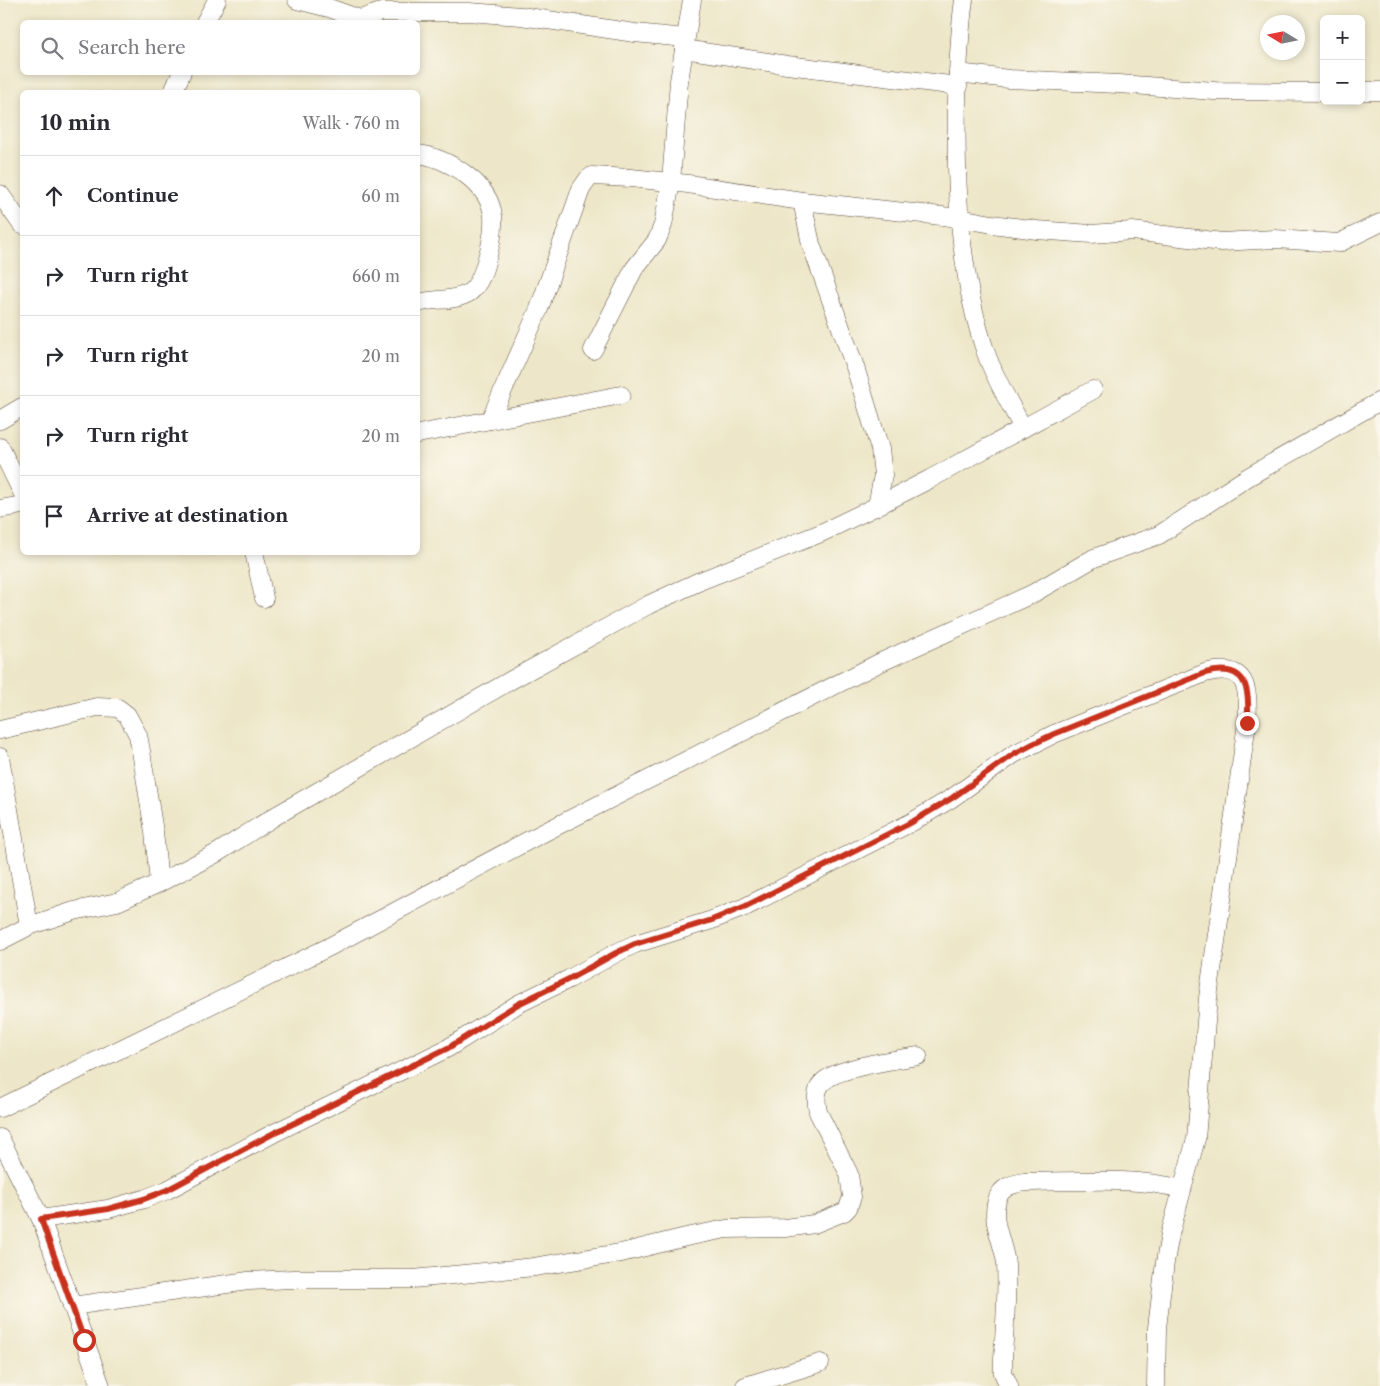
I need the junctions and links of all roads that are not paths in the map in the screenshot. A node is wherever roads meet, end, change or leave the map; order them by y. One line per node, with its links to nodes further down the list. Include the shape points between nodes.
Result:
1 (217, 0): 5 (street)
2 (297, 0): 6 (street, via 360,19 381,12 494,13 635,33)
3 (692, 0): 6 (street)
4 (964, 0): 7 (street)
5 (206, 20)
6 (685, 44): 7 (street, via 787,65); 12 (street, via 676,102)
7 (958, 79): 10 (street, via 1119,84 1215,91); 15 (street, via 956,163)
8 (1365, 91): 9 (street)
9 (1380, 91)
10 (1320, 92)
11 (420, 154): 18 (street, via 451,164 473,180 489,202 493,215 490,247 474,288 457,298)
12 (671, 182): 14 (street); 19 (street, via 660,235 634,269); 25 (street, via 592,176 585,183 539,309)
13 (0, 194): 16 (street)
14 (802, 201): 15 (street); 31 (street, via 811,244 880,449 883,475)
15 (960, 218): 17 (street, via 1066,234 1132,231 1222,242 1275,239 1339,243); 26 (street, via 968,281 978,325 987,355)
16 (20, 222)
17 (1380, 223)
18 (420, 302)
19 (593, 350)
20 (1092, 390): 26 (street)
21 (621, 395): 25 (street)
22 (1380, 401): 41 (street, via 1248,477 1158,535 1094,558 1032,594 870,668 533,838 329,947)
23 (20, 408): 24 (street)
24 (0, 420)
25 (490, 420): 27 (street)
26 (1022, 428): 31 (street)
27 (420, 434)
28 (0, 447): 29 (street)
29 (20, 488)
30 (20, 505): 32 (street)
31 (877, 506): 37 (street, via 821,533 648,605 277,815 217,853)
32 (0, 509)
33 (255, 555): 34 (street)
34 (264, 598)
35 (0, 730): 37 (street, via 97,707 118,708 128,715 142,751)
36 (0, 757): 38 (street)
37 (159, 883): 38 (street, via 117,902 74,911)
38 (29, 926): 39 (street)
39 (0, 941)
40 (918, 1056): 45 (street, via 844,1071 821,1083 817,1092 818,1112 849,1174 852,1197 844,1212 814,1224 713,1232 621,1253 534,1267 413,1279 248,1281)
41 (0, 1108)
42 (0, 1138): 44 (street)
43 (1182, 1188): 44 (street, via 1199,1120 1208,998 1248,712 1246,685 1228,670 1205,673 1033,744 912,822 746,906 616,953 518,1004 448,1048 274,1133 167,1190 108,1209); 49 (street, via 1132,1181 1024,1182 1006,1187 996,1202 995,1215 1006,1267 1003,1373); 50 (street, via 1170,1234 1160,1305)
44 (41, 1219): 45 (street)
45 (72, 1306): 47 (street)
46 (820, 1363): 48 (street)
47 (101, 1386)
48 (745, 1386)
49 (1009, 1386)
50 (1156, 1386)

